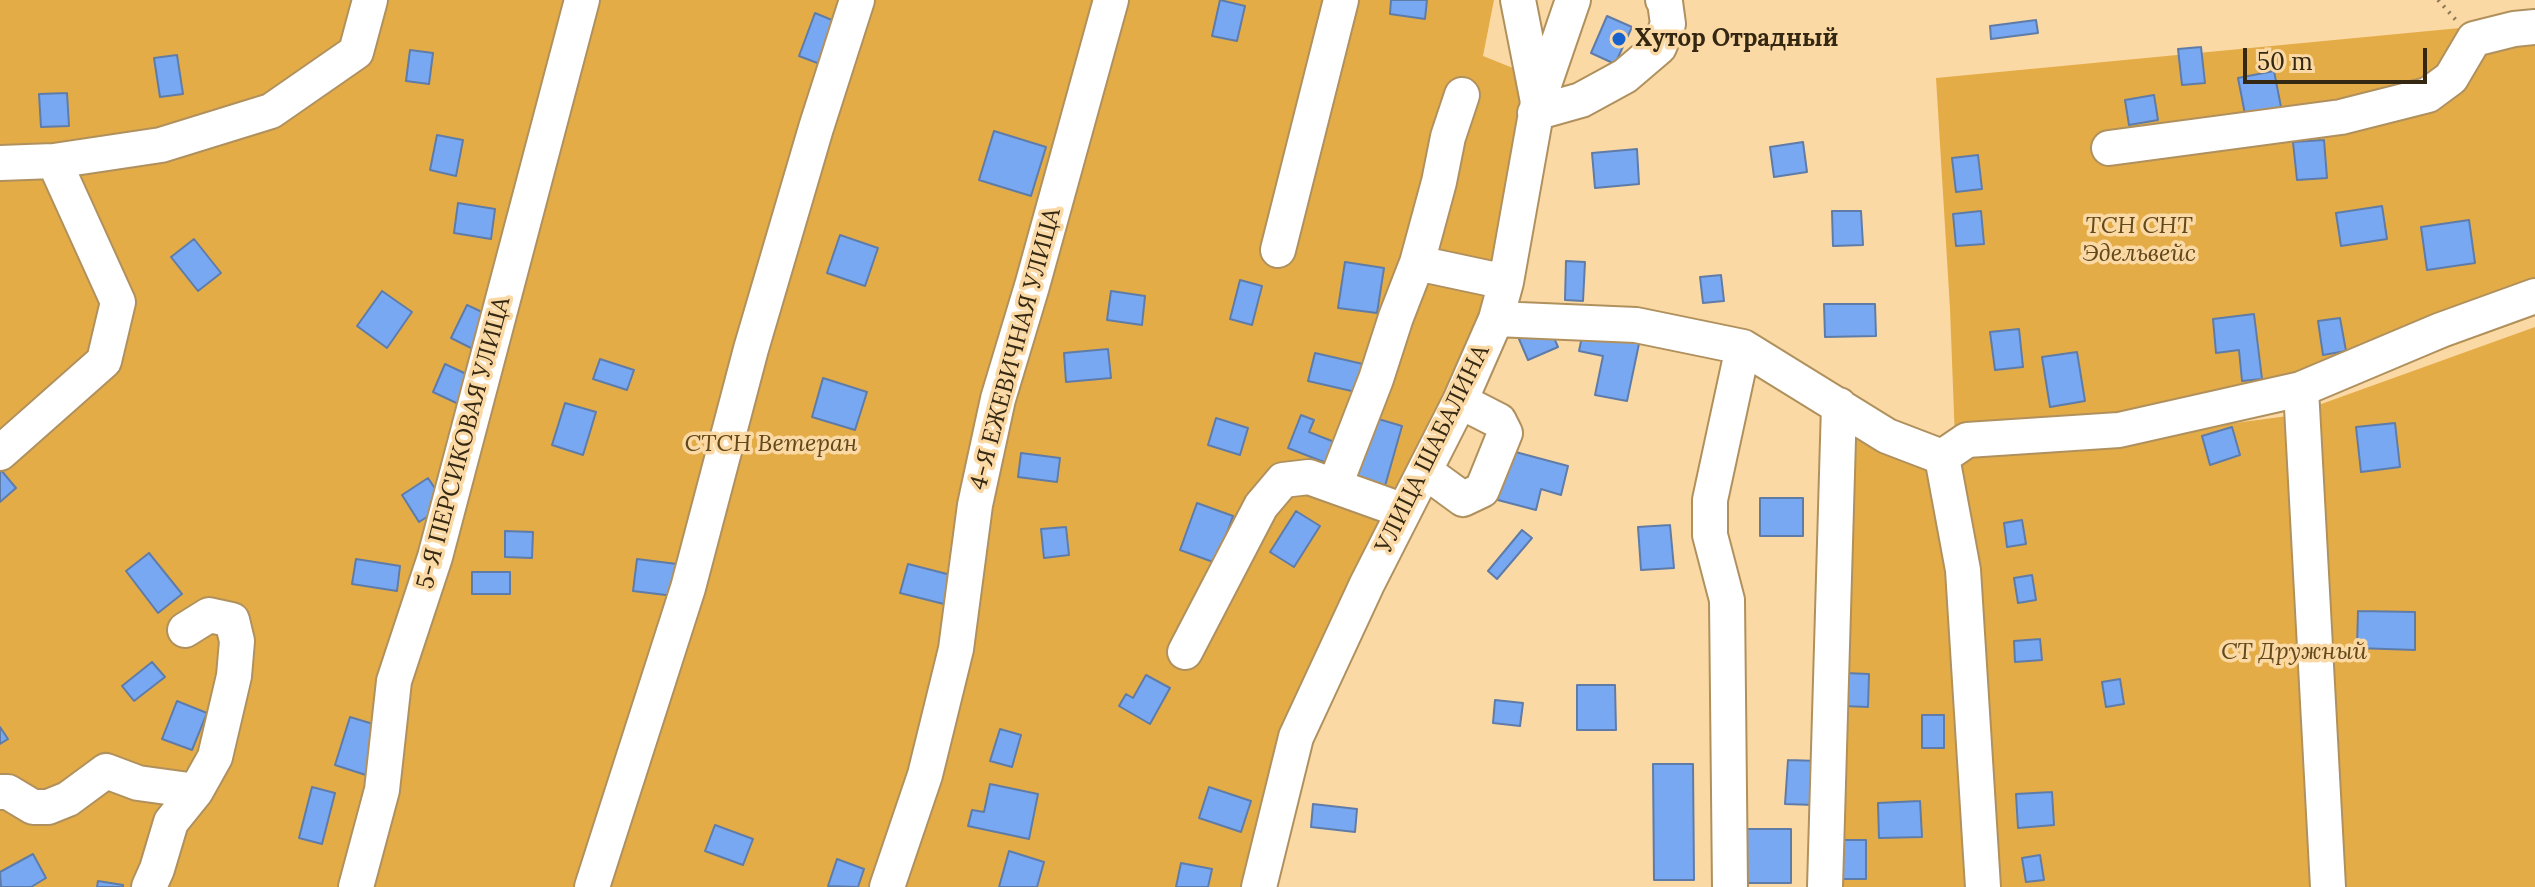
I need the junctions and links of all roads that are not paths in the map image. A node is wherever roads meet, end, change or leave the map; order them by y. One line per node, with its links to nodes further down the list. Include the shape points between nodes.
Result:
1 (370, 0): 13 (street, via 356,52 271,111 161,145)
2 (582, 0): 34 (street, 5-Я ПЕРСИКОВАЯ УЛИЦА, via 435,557 394,681 382,790)
3 (857, 0): 35 (street, via 755,334 688,588)
4 (1111, 0): 36 (street, 4-Я ЕЖЕВИЧНАЯ УЛИЦА, via 998,399 975,505 956,649 925,775)
5 (1341, 0): 15 (street)
6 (1518, 0): 11 (street)
7 (1573, 0): 11 (street, УЛИЦА ШАБАЛИНА)
8 (1663, 0): 11 (street, via 1668,24 1659,47 1625,76 1581,100)
9 (2535, 27): 12 (street, via 2474,39 2451,78 2428,95 2341,117)
10 (1462, 95): 16 (street)
11 (1536, 108): 17 (street, УЛИЦА ШАБАЛИНА)
12 (2109, 148)
13 (54, 161): 14 (street); 25 (street, via 118,302 104,361)
14 (0, 163)
15 (1278, 250)
16 (1417, 263): 17 (street); 27 (street)
17 (1506, 282): 19 (street, УЛИЦА ШАБАЛИНА)
18 (2535, 296): 21 (street)
19 (1496, 319): 20 (street, via 1636,325); 22 (street, УЛИЦА ШАБАЛИНА)
20 (1743, 347): 23 (street); 38 (street, via 1710,500 1710,535 1727,600)
21 (2301, 389): 24 (street, via 2119,430); 41 (street)
22 (1460, 401): 26 (street, УЛИЦА ШАБАЛИНА); 26 (street, via 1499,421 1505,433 1482,490 1463,499)
23 (1839, 405): 24 (street, via 1887,436); 39 (street)
24 (1954, 449): 40 (street)
25 (0, 453)
26 (1426, 472): 28 (street, УЛИЦА ШАБАЛИНА)
27 (1335, 485): 28 (street); 30 (street, via 1309,477 1283,480 1261,506)
28 (1404, 511): 37 (street, УЛИЦА ШАБАЛИНА, via 1296,737)
29 (185, 630): 31 (street, via 209,615 220,617 232,620 237,641 215,757)
30 (1185, 652)
31 (196, 791): 32 (street, via 138,783 106,771 48,807 33,807); 33 (street, via 171,822)
32 (0, 792)
33 (149, 887)
34 (356, 887)
35 (592, 887)
36 (887, 887)
37 (1259, 887)
38 (1730, 887)
39 (1825, 887)
40 (1983, 887)
41 (2328, 887)

